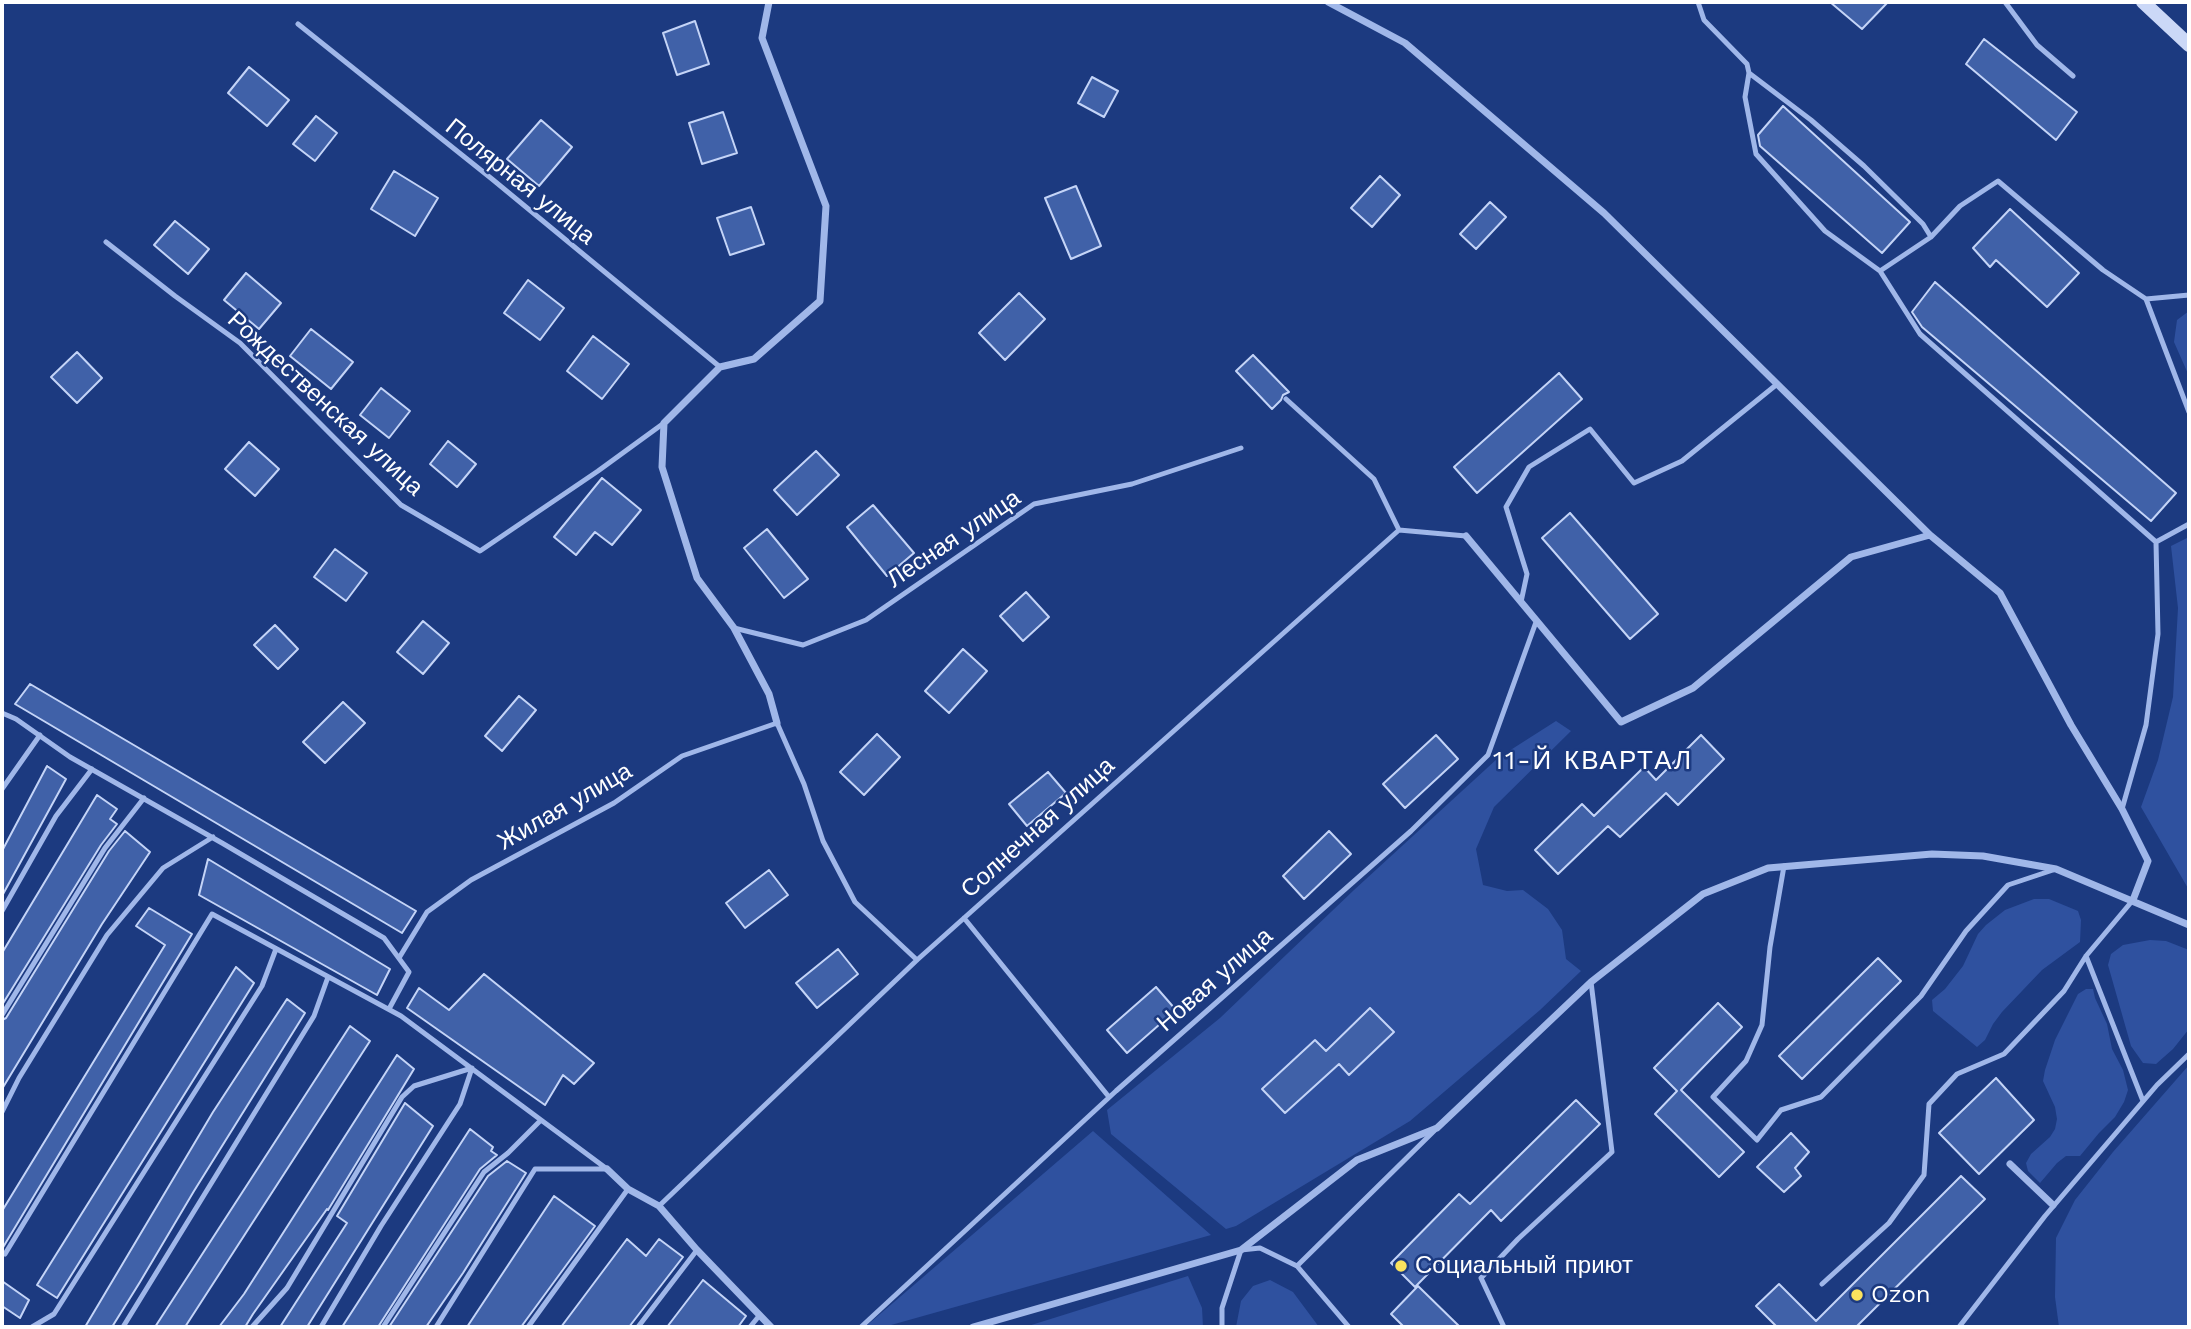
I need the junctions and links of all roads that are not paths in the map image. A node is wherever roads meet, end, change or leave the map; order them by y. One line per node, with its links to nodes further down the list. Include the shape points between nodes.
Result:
1 (769, 2): 15 (street, via 762,38 826,206 820,302 754,359)
2 (1328, 2): 16 (street, via 1416,52 1604,213)
3 (1698, 2): 8 (lane, via 1704,20 1747,64)
4 (2005, 2): 9 (lane, via 2037,45)
5 (2143, 2): 7 (main road)
6 (298, 24): 15 (lane, Полярная улица)
7 (2189, 45)
8 (1749, 73): 10 (lane, via 1864,166); 12 (lane, via 1745,97 1756,154 1825,230)
9 (2073, 76)
10 (1931, 237): 12 (lane); 14 (lane, via 1960,206 1998,181 2103,270)
11 (106, 242): 19 (lane, Рождественская улица, via 240,342 401,505 480,551)
12 (1880, 271): 25 (lane, via 1920,334)
13 (2189, 295): 14 (lane)
14 (2146, 299): 18 (lane)
15 (720, 367): 19 (street)
16 (1776, 385): 24 (street); 26 (lane, via 1682,461 1634,483 1590,429 1529,467 1506,507 1527,574)
17 (1286, 399): 22 (lane, via 1374,480)
18 (2189, 412)
19 (664, 423): 28 (street, via 662,467 697,578)
20 (1241, 448): 28 (lane, Лесная улица, via 1132,484 1034,504 866,620 803,646)
21 (2189, 524): 25 (lane)
22 (1399, 530): 23 (lane); 41 (lane, Солнечная улица)
23 (1465, 536): 26 (street)
24 (1930, 536): 27 (street, via 1851,557 1693,688 1621,722); 35 (street, via 2000,593)
25 (2157, 542): 35 (lane, via 2158,634 2146,726)
26 (1521, 604): 27 (street)
27 (1536, 622): 53 (lane, Новая улица, via 1488,755 1410,831)
28 (734, 628): 30 (street, via 769,694)
29 (2, 713): 31 (lane)
30 (777, 723): 45 (lane, Жилая улица, via 682,756 614,803 471,880 427,912); 46 (lane, via 823,841 855,902)
31 (40, 735): 32 (lane); 33 (lane)
32 (92, 769): 34 (lane); 40 (lane, via 56,816)
33 (2, 789)
34 (144, 798): 36 (lane); 50 (lane, via 105,848)
35 (2122, 809): 39 (street, via 2148,861)
36 (213, 837): 45 (lane, via 384,938); 55 (lane, via 163,869 107,935)
37 (1784, 866): 38 (street, via 1932,854 1983,856); 38 (lane, via 1762,1025 1746,1061 1713,1097 1757,1140 1781,1110 1821,1097 1921,996 1966,932 2008,884); 48 (street, via 1703,894)
38 (2056, 869): 39 (street)
39 (2133, 900): 42 (street); 44 (lane)
40 (2, 911)
41 (964, 918): 46 (lane, Солнечная улица); 53 (lane)
42 (2189, 925)
43 (276, 949): 47 (lane); 65 (lane, via 212,914); 69 (lane, via 262,986 54,1314)
44 (2086, 956): 54 (lane); 67 (lane, via 2064,991 2004,1054 1957,1074 1929,1104 1924,1175 1889,1223)
45 (399, 958): 49 (lane, via 409,972)
46 (917, 960): 62 (lane, Солнечная улица)
47 (328, 976): 49 (lane); 70 (lane, via 314,1016)
48 (1591, 982): 57 (street); 83 (lane, via 1612,1152 1481,1278)
49 (389, 1009): 52 (lane)
50 (2, 1015)
51 (2189, 1054): 54 (lane)
52 (472, 1068): 56 (lane); 71 (lane, via 414,1086 402,1097 287,1288); 72 (lane, via 460,1104)
53 (1109, 1097): 79 (lane, Новая улица)
54 (2143, 1101): 61 (lane)
55 (2, 1112)
56 (541, 1121): 59 (lane); 73 (lane, via 484,1172)
57 (1437, 1128): 64 (street, via 1357,1160); 66 (lane)
58 (2010, 1164): 61 (street)
59 (607, 1169): 60 (street); 74 (lane, via 535,1169)
60 (628, 1189): 62 (street); 75 (lane)
61 (2053, 1205): 84 (lane)
62 (659, 1206): 63 (street)
63 (697, 1250): 68 (street); 76 (lane)
64 (1241, 1250): 66 (lane, via 1260,1248); 80 (street); 81 (lane, via 1222,1308)
65 (5, 1254)
66 (1297, 1266): 82 (lane)
67 (1822, 1283)
68 (759, 1316): 77 (lane); 78 (street)
69 (33, 1327)
70 (123, 1327)
71 (252, 1327)
72 (321, 1327)
73 (383, 1327)
74 (436, 1327)
75 (528, 1327)
76 (639, 1327)
77 (750, 1327)
78 (771, 1327)
79 (860, 1327)
80 (973, 1327)
81 (1222, 1327)
82 (1349, 1327)
83 (1504, 1327)
84 (1959, 1327)

